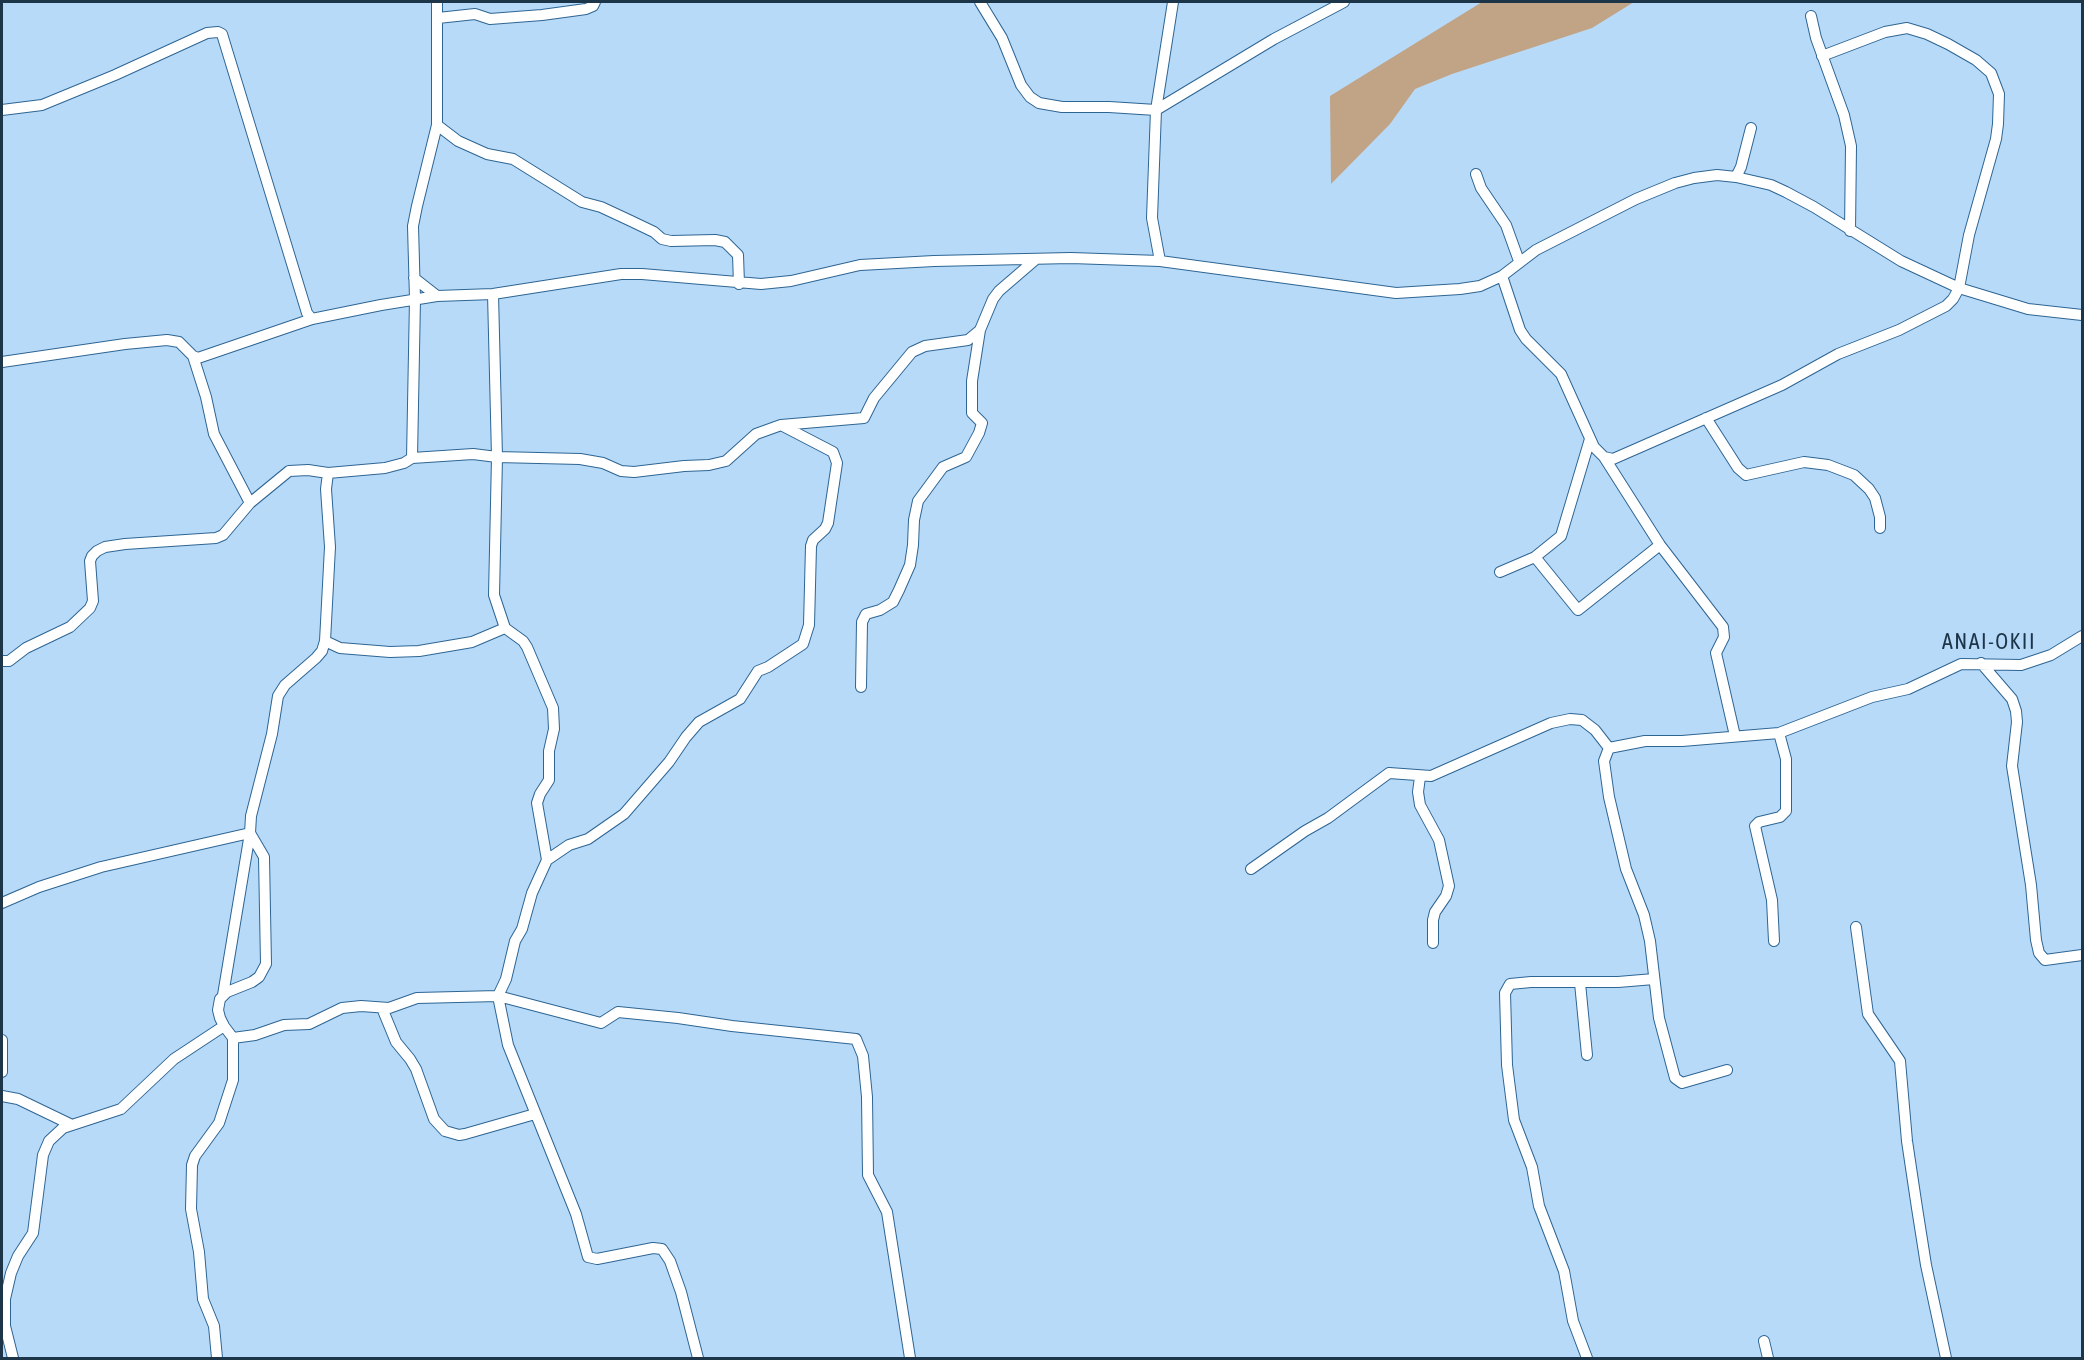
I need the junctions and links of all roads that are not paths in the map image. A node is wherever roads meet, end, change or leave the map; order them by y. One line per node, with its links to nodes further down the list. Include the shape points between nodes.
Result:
1 (437, 2): 7 (street)
2 (595, 2): 7 (street, via 586,9 542,15 490,20 475,14)
3 (980, 2): 10 (street, via 1002,38 1021,85 1039,104)
4 (1173, 2): 10 (street)
5 (1344, 2): 10 (street)
6 (1811, 16): 8 (street)
7 (438, 18): 11 (street)
8 (1822, 56): 15 (street, via 1851,146); 22 (street, via 1907,28 1948,44 1991,73 1999,94 1998,124)
9 (2, 110): 27 (street, via 42,105 207,33 222,34)
10 (1156, 110): 17 (street, via 1152,218)
11 (438, 125): 20 (street, via 415,214); 21 (street, via 458,141 487,154 513,159 582,202 601,207 666,240 725,242 738,255)
12 (1751, 128): 14 (street)
13 (1476, 174): 18 (street, via 1506,225)
14 (1736, 177): 15 (street, via 1786,192); 18 (street, via 1717,175 1675,183 1586,223)
15 (1850, 231): 22 (street, via 1900,261)
16 (1035, 260): 17 (street); 21 (street, via 883,263 791,281); 28 (street, via 999,291)
17 (1160, 261): 19 (street, via 1396,292 1460,290)
18 (1519, 261): 19 (street)
19 (1502, 276): 33 (street, via 1520,330 1561,374)
20 (414, 278): 24 (street); 25 (street)
21 (739, 284): 23 (street, via 621,274)
22 (1959, 288): 26 (street, via 2028,309); 31 (street, via 1953,299 1936,313 1838,354 1782,385)
23 (493, 294): 24 (street); 36 (street)
24 (437, 296): 25 (street)
25 (415, 299): 27 (street); 35 (street)
26 (2082, 315)
27 (312, 319): 29 (street, via 206,356)
28 (980, 330): 32 (street, via 964,342 925,346 912,352 874,398 864,418); 48 (street, via 972,381 972,413 982,423 979,433 966,457 943,467 918,501 910,565 899,590 893,602 866,614 862,622)
29 (193, 356): 30 (street, via 179,342 167,340); 38 (street, via 214,434)
30 (2, 362)
31 (1706, 418): 34 (street, via 1624,455); 39 (street, via 1746,475 1804,462 1828,465 1854,475 1875,498)
32 (781, 425): 36 (street, via 756,434 726,461 709,465 634,472 591,460); 54 (street, via 833,452 837,463 828,523 811,546 809,624 803,644 758,671 740,699 699,722 624,814)
33 (1590, 439): 34 (street); 41 (street, via 1561,536)
34 (1604, 457): 40 (street)
35 (412, 458): 36 (street, via 473,454); 37 (street, via 385,468)
36 (497, 458): 43 (street, via 494,595)
37 (328, 473): 38 (street, via 290,471); 45 (street, via 330,547)
38 (250, 504): 46 (street, via 216,538 125,544 97,551 90,561 90,608 70,627 26,648 16,658)
39 (1880, 528)
40 (1660, 545): 41 (street, via 1578,610); 50 (street, via 1723,627 1724,637 1716,653)
41 (1535, 557): 42 (street)
42 (1500, 572)
43 (505, 628): 45 (street, via 472,642 419,651 340,648); 54 (street, via 527,647 553,708 549,780 537,798)
44 (2082, 636): 47 (street, via 2030,663)
45 (325, 641): 53 (street, via 322,651 278,696)
46 (2, 661)
47 (1981, 663): 49 (street, via 1961,664 1908,689 1872,697); 60 (street, via 2012,699 2016,711 2012,766 2039,953 2044,960)
48 (861, 687)
49 (1779, 733): 50 (street); 58 (street, via 1786,759 1786,811 1755,826 1772,900)
50 (1735, 736): 51 (street, via 1645,741)
51 (1609, 748): 52 (street, via 1582,720 1560,721 1437,774); 61 (street, via 1604,761 1607,786 1626,869 1644,915)
52 (1420, 777): 55 (street, via 1386,775); 59 (street, via 1420,805 1439,840 1449,886 1435,912)
53 (250, 833): 56 (street, via 101,867); 63 (street); 63 (street, via 264,857 266,964 259,977)
54 (547, 860): 64 (street)
55 (1251, 869)
56 (2, 903)
57 (1856, 927): 82 (street, via 1868,1014 1900,1061 1917,1208)
58 (1774, 940)
59 (1433, 943)
60 (2082, 955)
61 (1654, 979): 62 (street); 70 (street, via 1659,1018 1675,1078 1683,1083)
62 (1580, 983): 69 (street); 80 (street, via 1510,984 1505,993 1514,1120 1532,1167 1539,1206 1564,1271 1573,1321)
63 (223, 995): 66 (street, via 218,1010)
64 (498, 996): 65 (street, via 417,998); 73 (street, via 508,1045); 79 (street, via 601,1023 618,1012 856,1039 863,1056 867,1097 868,1175 887,1212)
65 (382, 1008): 67 (street, via 342,1008 309,1024 284,1025); 73 (street, via 396,1042 416,1070 434,1119 445,1131 465,1134)
66 (224, 1026): 67 (street); 74 (street, via 174,1059 121,1109)
67 (233, 1038): 77 (street, via 233,1080 219,1123 192,1165 190,1209 203,1299 214,1326)
68 (2, 1040): 71 (street)
69 (1587, 1055)
70 (1727, 1070)
71 (2, 1071)
72 (2, 1096): 74 (street)
73 (535, 1114): 78 (street, via 576,1214 588,1257 662,1249 681,1292)
74 (72, 1125): 76 (street, via 58,1131 45,1148 33,1233 18,1256 8,1285 5,1326)
75 (1764, 1341): 81 (street)
76 (13, 1359)
77 (217, 1359)
78 (698, 1359)
79 (910, 1359)
80 (1587, 1359)
81 (1768, 1359)
82 (1947, 1359)

